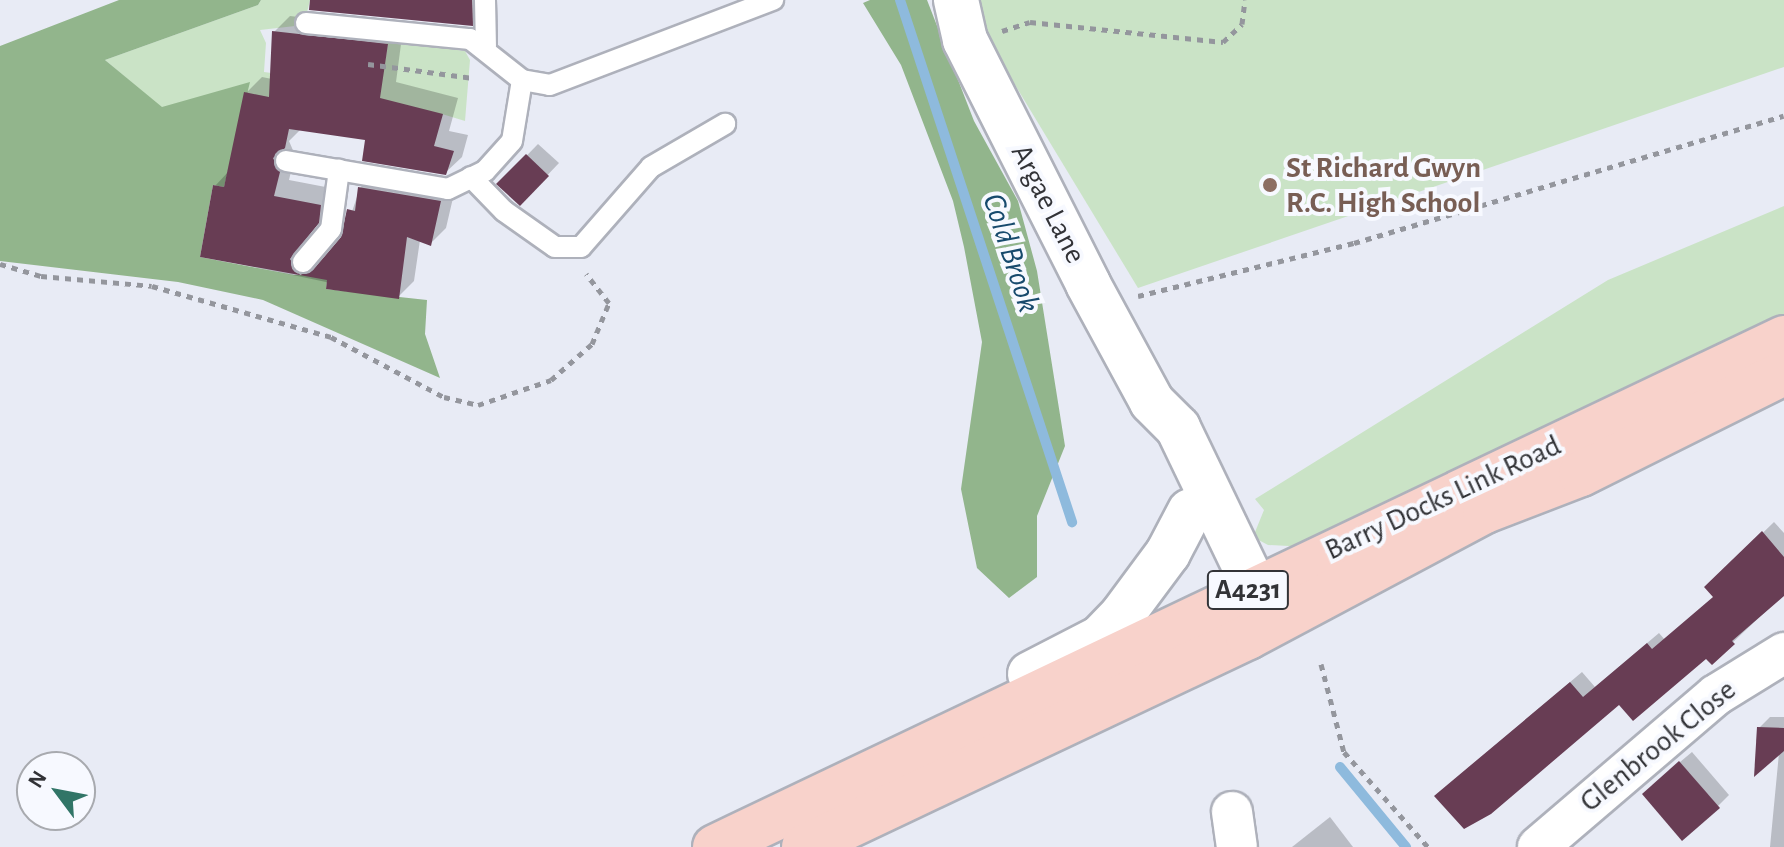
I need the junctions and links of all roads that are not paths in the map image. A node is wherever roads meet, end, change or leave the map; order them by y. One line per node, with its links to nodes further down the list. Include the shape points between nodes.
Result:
1 (485, 0): 5 (lane)
2 (773, 0): 6 (lane, via 550,85)
3 (956, 0): 14 (street, Argae Lane, via 968,45)
4 (306, 23): 5 (lane, via 470,39)
5 (486, 46): 6 (lane)
6 (515, 74): 10 (lane, via 512,141 485,171)
7 (725, 124): 10 (lane, via 651,167 581,247 555,247 504,211)
8 (286, 161): 9 (lane)
9 (339, 170): 10 (lane, via 448,189); 11 (lane, via 331,229)
10 (471, 177)
11 (303, 262)
12 (1784, 338): 16 (main road, Barry Docks Link Road / A4231)
13 (1784, 373): 16 (main road, Barry Docks Link Road / A4231, via 1581,474)
14 (1152, 402): 15 (street, Argae Lane, via 1158,439); 16 (street, Argae Lane, via 1178,428)
15 (1190, 511): 16 (street, Argae Lane); 19 (street, via 1139,597 1100,638 894,738)
16 (1251, 610): 18 (main road, Barry Docks Link Road / A4231); 19 (main road, Barry Docks Link Road / A4231)
17 (1784, 653): 23 (street, Glenbrook Close, via 1716,695)
18 (1132, 693): 21 (main road, Barry Docks Link Road / A4231); 22 (street, via 1078,739)
19 (861, 773): 20 (main road, Barry Docks Link Road / A4231)
20 (721, 846)
21 (804, 847)
22 (848, 847)
23 (1538, 847)

